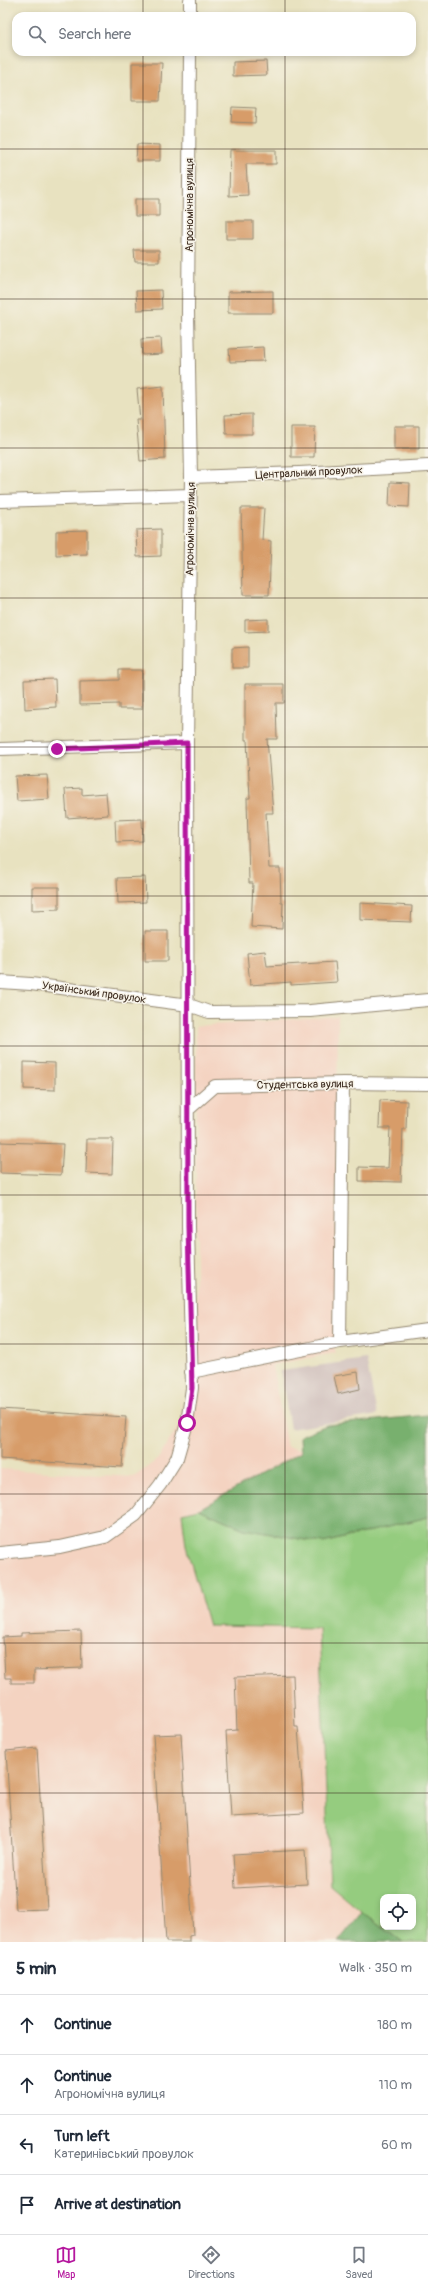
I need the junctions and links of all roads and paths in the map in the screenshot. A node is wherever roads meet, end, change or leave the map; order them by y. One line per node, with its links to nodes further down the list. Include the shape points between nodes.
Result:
1 (190, 0): 2 (street)
2 (190, 12)
3 (190, 56): 5 (street, Агрономічна вулиця, via 188,312)
4 (428, 466): 5 (street, Центральний провулок)
5 (191, 477): 6 (street, Агрономічна вулиця)
6 (190, 495): 7 (street); 8 (street, Агрономічна вулиця)
7 (0, 501)
8 (187, 743): 9 (street); 12 (street, Агрономічна вулиця)
9 (0, 750)
10 (0, 982): 12 (street, Український провулок)
11 (428, 1000): 12 (street, Український провулок, via 310,1011 209,1012)
12 (189, 1005): 15 (street, Агрономічна вулиця)
13 (343, 1083): 14 (street, Студентська вулиця); 15 (street, Студентська вулиця, via 215,1086); 17 (street)
14 (428, 1084)
15 (190, 1108): 18 (street, Агрономічна вулиця, via 188,1227)
16 (428, 1330): 17 (street)
17 (340, 1342): 18 (street)
18 (191, 1372): 19 (street, Агрономічна вулиця, via 192,1388 187,1423 177,1458 136,1515 104,1537 60,1547)
19 (0, 1553)

